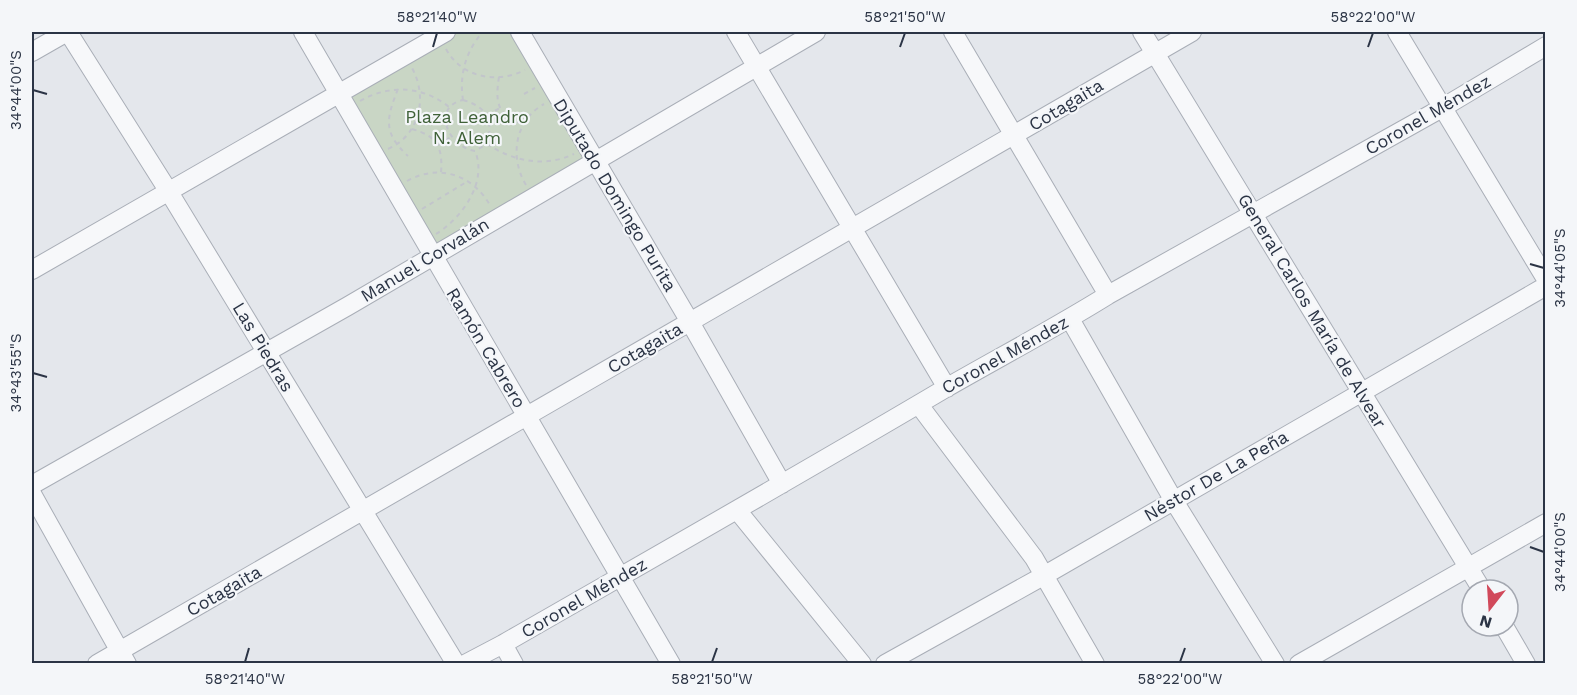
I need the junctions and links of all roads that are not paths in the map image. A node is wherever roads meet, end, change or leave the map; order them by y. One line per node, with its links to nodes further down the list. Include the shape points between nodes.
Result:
1 (67, 32): 12 (street); 19 (street, Las Piedras)
2 (303, 32): 15 (street, Ramón Cabrero)
3 (520, 32): 18 (street, Diputado Domingo Purita)
4 (736, 32): 14 (street)
5 (816, 32): 14 (street, Manuel Corvalán)
6 (953, 32): 17 (street)
7 (1142, 32): 13 (street, General Carlos María de Alvear)
8 (1192, 32): 13 (street, Cotagaita)
9 (1397, 32): 16 (street)
10 (443, 33): 15 (street)
11 (1545, 46): 16 (street, Coronel Méndez)
12 (32, 52)
13 (1154, 53): 17 (street, Cotagaita); 20 (street, General Carlos María de Alvear)
14 (755, 66): 18 (street, Manuel Corvalán); 21 (street)
15 (338, 92): 19 (street); 22 (street, Ramón Cabrero)
16 (1442, 108): 20 (street, Coronel Méndez); 24 (street)
17 (1015, 136): 21 (street, Cotagaita); 26 (street)
18 (594, 160): 22 (street, Manuel Corvalán, via 494,219); 28 (street, Diputado Domingo Purita)
19 (169, 192): 23 (street); 29 (street, Las Piedras)
20 (1253, 214): 26 (street, Coronel Méndez); 31 (street, General Carlos María de Alvear)
21 (852, 228): 28 (street, Cotagaita); 30 (street)
22 (428, 248): 29 (street, Manuel Corvalán); 33 (street, Ramón Cabrero)
23 (32, 270)
24 (1545, 279)
25 (1545, 286): 31 (street, Néstor De La Peña)
26 (1108, 295): 27 (street, Coronel Méndez)
27 (1070, 319): 30 (street, Coronel Méndez); 37 (street)
28 (690, 322): 33 (street, Cotagaita); 34 (street, Diputado Domingo Purita)
29 (266, 352): 35 (street, Manuel Corvalán); 39 (street, Las Piedras)
30 (947, 388): 32 (street, Coronel Méndez)
31 (1361, 392): 37 (street, Néstor De La Peña); 41 (street, General Carlos María de Alvear)
32 (919, 405): 34 (street, Coronel Méndez); 42 (street)
33 (527, 416): 39 (street, Cotagaita); 43 (street, Ramón Cabrero)
34 (782, 484): 38 (street, Coronel Méndez)
35 (32, 485)
36 (32, 494): 47 (street)
37 (1174, 501): 42 (street, Néstor De La Peña); 56 (street)
38 (737, 510): 43 (street, Coronel Méndez); 53 (street)
39 (363, 512): 47 (street, Cotagaita); 49 (street, Las Piedras)
40 (1545, 523): 41 (street)
41 (1467, 567): 44 (street, General Carlos María de Alvear); 57 (street)
42 (1045, 575): 54 (street, Néstor De La Peña); 55 (street)
43 (620, 577): 46 (street, Coronel Méndez); 52 (street, Ramón Cabrero)
44 (1474, 578)
45 (1511, 638): 58 (street)
46 (502, 644): 50 (street, Coronel Méndez); 51 (street)
47 (124, 657): 48 (street, Cotagaita)
48 (97, 663)
49 (456, 663)
50 (465, 663)
51 (514, 663)
52 (671, 663)
53 (862, 663)
54 (885, 663)
55 (1095, 663)
56 (1275, 663)
57 (1299, 663)
58 (1526, 663)

